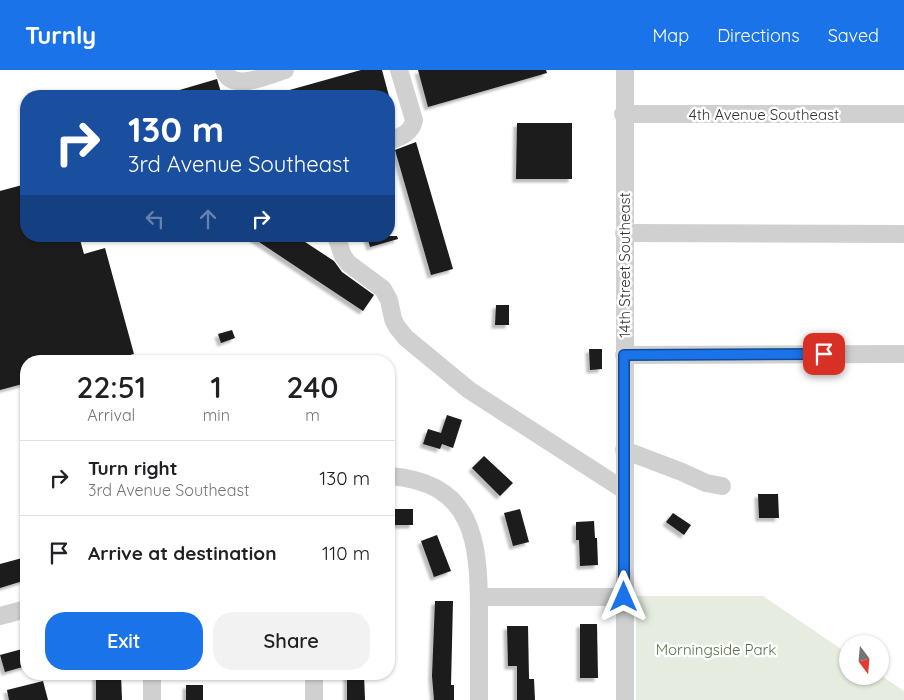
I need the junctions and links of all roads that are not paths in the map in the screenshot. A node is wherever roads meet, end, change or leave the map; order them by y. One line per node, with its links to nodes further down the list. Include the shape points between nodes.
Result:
1 (224, 70): 2 (street, via 232,80 241,82)
2 (285, 70)
3 (399, 70): 7 (street, via 414,120 413,126)
4 (625, 70): 5 (street, 14th Street Southeast)
5 (623, 114): 6 (street, 4th Avenue Southeast); 8 (street, 14th Street Southeast)
6 (904, 114)
7 (395, 139)
8 (624, 233): 9 (street); 12 (street, 14th Street Southeast)
9 (904, 234)
10 (338, 242): 16 (street, via 348,263 383,290 389,300 392,319 406,338 469,390)
11 (904, 354): 12 (street)
12 (624, 355): 13 (street, 14th Street Southeast)
13 (624, 450): 15 (street, via 706,483); 16 (street, 14th Street Southeast)
14 (397, 476): 17 (street, via 426,482 456,503 472,532 476,548)
15 (722, 486)
16 (624, 490): 18 (street, 14th Street Southeast)
17 (479, 597): 18 (street); 25 (street)
18 (624, 597): 26 (street, 14th Street Southeast)
19 (20, 611): 20 (street)
20 (0, 616)
21 (152, 680): 23 (street)
22 (314, 680): 24 (street)
23 (152, 700)
24 (314, 700)
25 (479, 700)
26 (625, 700)

